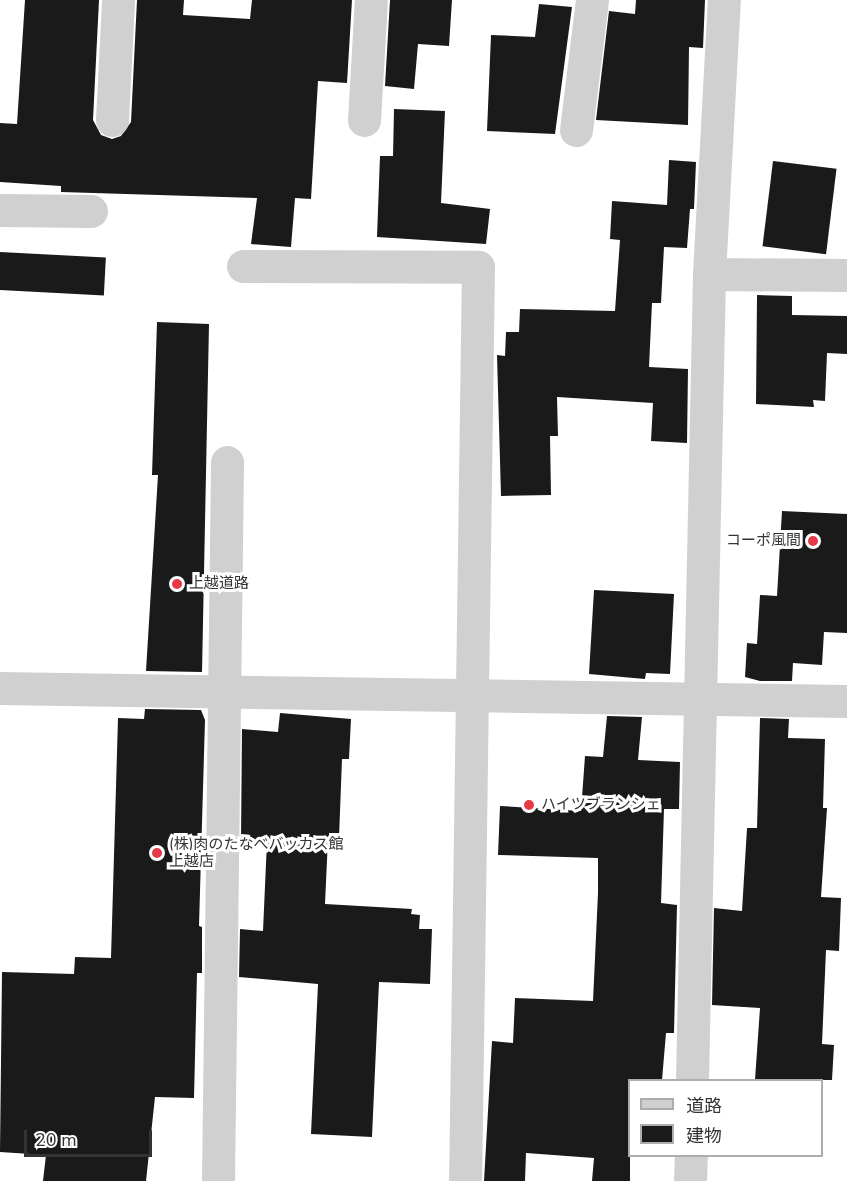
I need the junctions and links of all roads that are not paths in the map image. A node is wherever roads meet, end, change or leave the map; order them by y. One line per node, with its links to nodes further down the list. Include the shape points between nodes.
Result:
1 (118, 0): 5 (street)
2 (370, 0): 6 (street)
3 (592, 0): 7 (street)
4 (724, 0): 11 (street)
5 (112, 120)
6 (364, 120)
7 (576, 130)
8 (0, 210): 9 (street)
9 (91, 211)
10 (243, 266): 16 (street, via 478,267)
11 (709, 274): 12 (street); 17 (street)
12 (847, 275)
13 (227, 462): 15 (street)
14 (0, 688): 15 (street)
15 (221, 689): 16 (street); 21 (street)
16 (476, 692): 17 (street); 22 (street)
17 (702, 699): 18 (street); 19 (street)
18 (847, 701)
19 (692, 1079)
20 (691, 1157): 23 (street)
21 (218, 1181)
22 (465, 1181)
23 (690, 1181)

